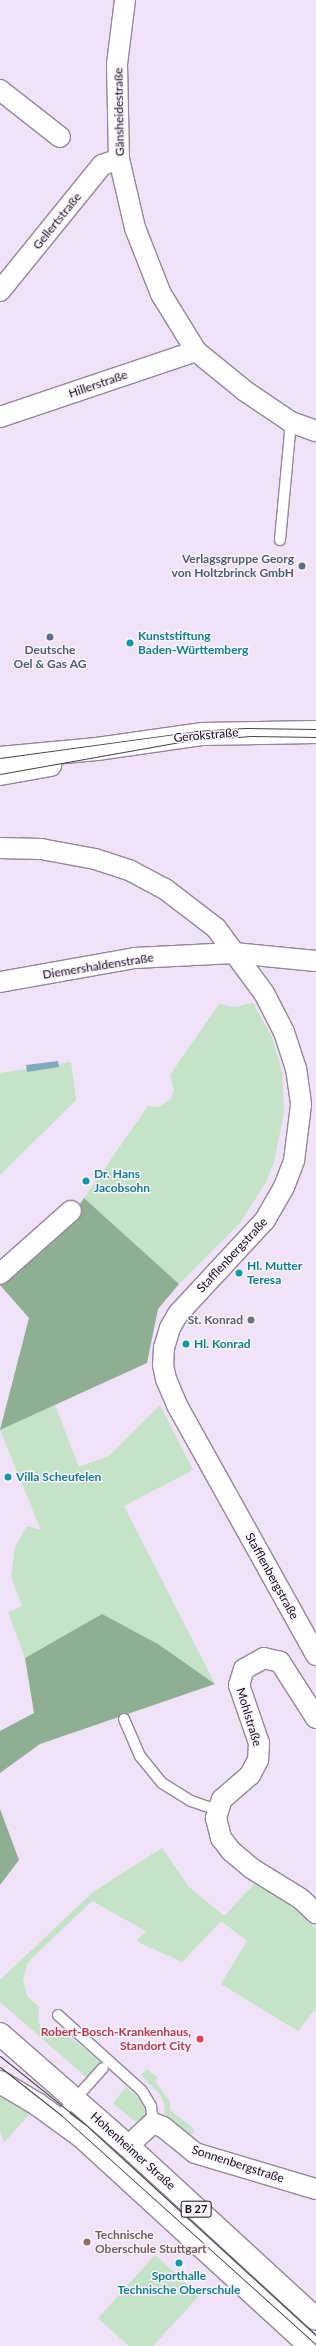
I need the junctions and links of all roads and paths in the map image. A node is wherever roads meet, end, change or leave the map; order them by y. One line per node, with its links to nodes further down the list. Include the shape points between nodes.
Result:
1 (125, 0): 4 (street, Gänsheidestraße, via 117,64)
2 (0, 90): 3 (street)
3 (60, 136)
4 (119, 159): 5 (street, Gellertstraße, via 102,165); 6 (street, Gänsheidestraße, via 135,228 161,294)
5 (0, 291)
6 (196, 351): 7 (street, Hillerstraße); 8 (street, Gänsheidestraße, via 245,391)
7 (0, 417)
8 (291, 422): 9 (street, Gänsheidestraße); 10 (lane)
9 (316, 431)
10 (280, 540)
11 (316, 732): 12 (main road, Gerokstraße, via 203,734)
12 (97, 749): 13 (main road, Gerokstraße); 14 (main road, Gerokstraße, via 46,766)
13 (0, 758)
14 (0, 774)
15 (0, 848): 16 (street, Stafflenbergstraße, via 63,852 131,871 186,903 216,928)
16 (234, 953): 17 (street, Diemershaldenstraße); 18 (street, Diemershaldenstraße, via 135,958); 21 (street, Stafflenbergstraße, via 264,993 291,1050 301,1105 299,1138 294,1161 274,1206 251,1236 178,1314 170,1328 164,1348 163,1365 178,1407)
17 (316, 960)
18 (0, 982)
19 (71, 1211): 20 (street)
20 (0, 1274)
21 (316, 1656)
22 (316, 1718): 24 (street, Mohlstraße, via 280,1662 264,1658 244,1669 239,1685 259,1743 258,1760 250,1774 226,1794)
23 (124, 1719): 24 (lane, via 140,1756 162,1783 191,1801)
24 (217, 1810): 25 (street, via 218,1831 231,1851 251,1868 301,1899)
25 (316, 1913)
26 (58, 2015): 32 (lane, via 142,2091 151,2106)
27 (0, 2034): 30 (main road, Hohenheimer Straße / B 27)
28 (104, 2068): 30 (lane)
29 (0, 2082): 31 (main road, Hohenheimer Straße / B 27)
30 (76, 2100): 31 (lane); 33 (main road, Hohenheimer Straße / B 27)
31 (58, 2118): 36 (main road, Hohenheimer Straße / B 27, via 81,2136)
32 (153, 2123): 33 (street); 34 (street, Sonnenbergstraße, via 163,2127 195,2153)
33 (128, 2146): 35 (main road, Hohenheimer Straße / B 27)
34 (316, 2189)
35 (316, 2319)
36 (310, 2346)

